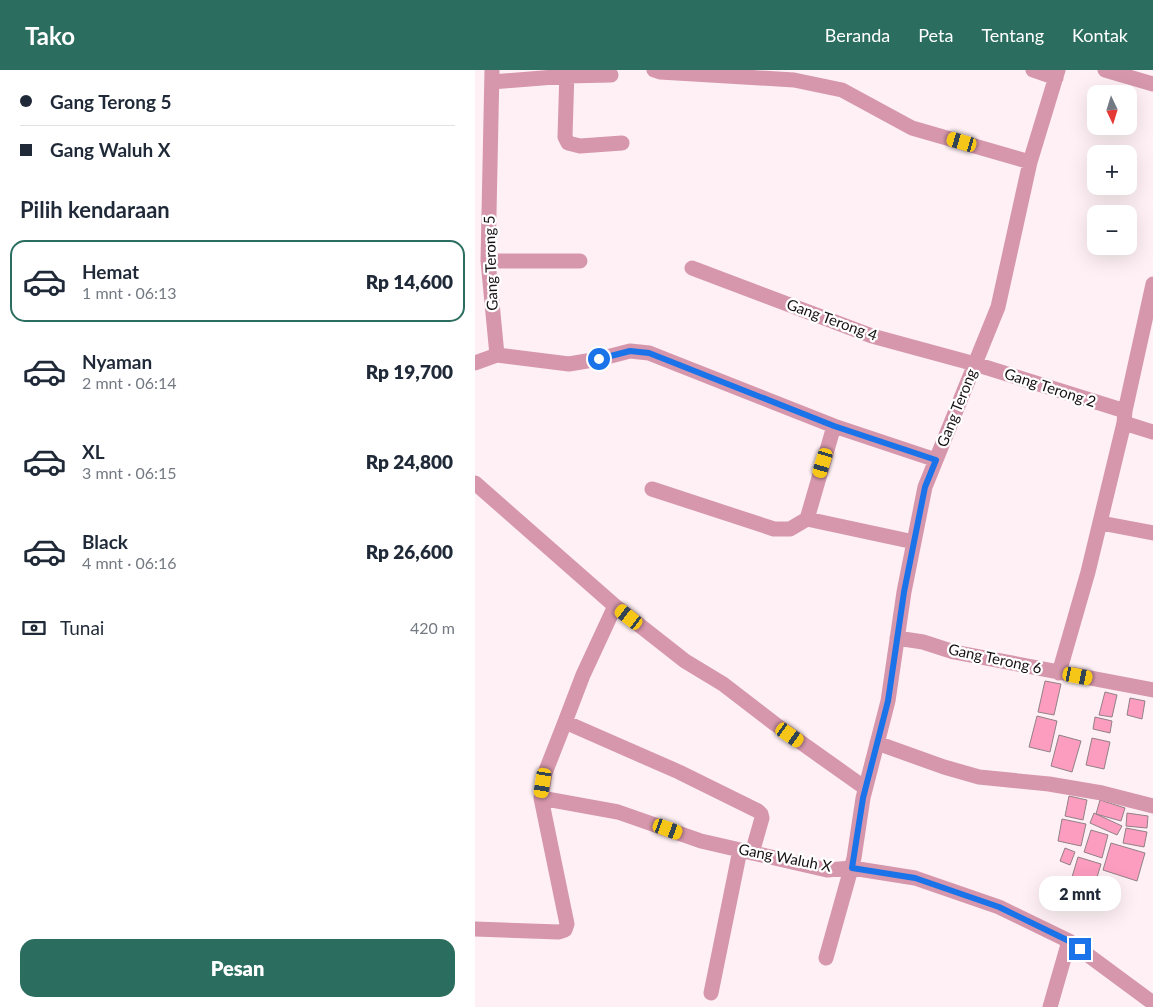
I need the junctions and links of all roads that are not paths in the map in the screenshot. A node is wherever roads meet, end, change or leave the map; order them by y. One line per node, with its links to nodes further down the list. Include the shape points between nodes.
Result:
1 (654, 70): 10 (street, via 794,80 842,90 912,128)
2 (1033, 70): 5 (street)
3 (1105, 70): 8 (street)
4 (567, 73): 6 (street); 7 (street); 9 (street, via 567,143 580,146)
5 (1057, 74): 10 (street, Gang Terong)
6 (611, 75)
7 (492, 76): 11 (street, Gang Terong 5)
8 (1153, 84)
9 (622, 143)
10 (1030, 162): 17 (street, Gang Terong, via 998,307)
11 (488, 261): 12 (street); 15 (street, Gang Terong 5)
12 (580, 261)
13 (692, 268): 17 (street, Gang Terong 4, via 872,336)
14 (1153, 284): 18 (street)
15 (497, 355): 16 (street); 19 (street, via 569,364 630,351 649,353)
16 (475, 363)
17 (975, 364): 18 (street, Gang Terong 2); 21 (street, Gang Terong)
18 (1124, 417): 20 (street, Gang Terong 2); 25 (street)
19 (834, 426): 21 (street); 24 (street)
20 (1153, 432)
21 (936, 460): 27 (street, Gang Terong, via 925,487)
22 (475, 483): 28 (street)
23 (652, 489): 24 (street, via 774,529 790,529)
24 (807, 519): 27 (street)
25 (1101, 523): 26 (street); 30 (street)
26 (1153, 533)
27 (914, 542): 29 (street, Gang Terong)
28 (615, 606): 32 (street); 34 (street, via 685,661 723,684)
29 (897, 638): 30 (street, Gang Terong 6); 33 (street, Gang Terong, via 888,701)
30 (1059, 673): 31 (street, Gang Terong 6)
31 (1153, 690)
32 (565, 722): 35 (street, via 545,773); 37 (street, via 758,811 762,818)
33 (877, 743): 34 (street, Gang Terong); 36 (street, via 979,777 1049,784)
34 (865, 788): 38 (street, Gang Terong)
35 (541, 798): 37 (street, Gang Waluh X, via 618,812 701,841); 39 (street, via 567,924 565,930)
36 (1153, 806)
37 (746, 851): 38 (street, Gang Waluh X, via 827,870); 42 (street)
38 (852, 868): 40 (street, Gang Waluh X, via 915,878 999,907); 41 (street, Gang Terong)
39 (475, 929)
40 (1069, 941): 43 (street, Gang Waluh X); 44 (street)
41 (826, 958)
42 (711, 993)
43 (1153, 1003)
44 (1050, 1007)

